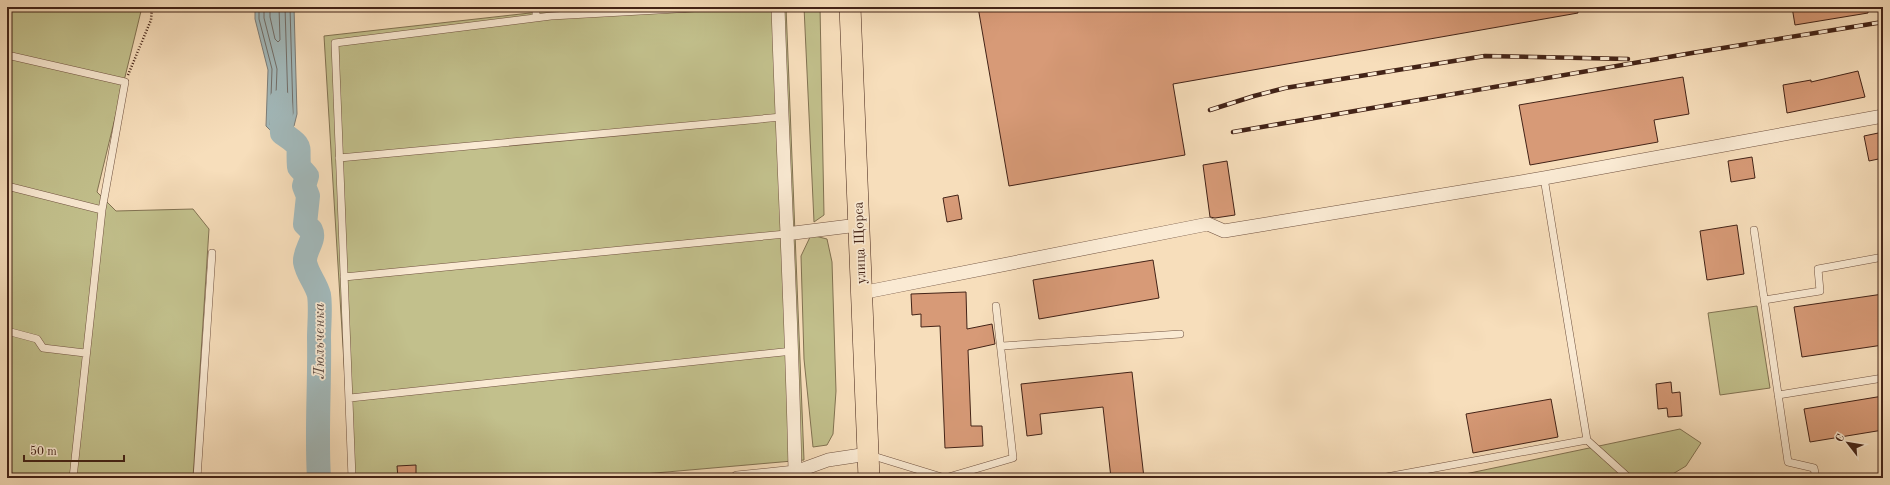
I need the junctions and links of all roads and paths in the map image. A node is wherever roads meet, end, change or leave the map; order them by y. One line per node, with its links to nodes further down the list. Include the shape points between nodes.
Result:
1 (152, 7): 8 (path, via 151,20)
2 (536, 7): 6 (lane)
3 (712, 7): 6 (lane)
4 (778, 7): 10 (street)
5 (850, 7): 15 (main road, улица Щорса)
6 (536, 18): 11 (lane, via 335,43)
7 (7, 54): 8 (lane)
8 (125, 82): 14 (lane)
9 (1883, 116): 12 (street)
10 (782, 117): 11 (lane); 17 (street)
11 (339, 158): 20 (lane)
12 (1544, 178): 21 (street, via 1224,231 1208,224); 32 (lane)
13 (7, 186): 14 (lane)
14 (102, 210): 28 (lane)
15 (858, 225): 17 (street); 21 (main road, улица Щорса)
16 (1754, 230): 22 (lane)
17 (786, 234): 20 (lane); 27 (street)
18 (212, 253): 36 (lane)
19 (1883, 257): 22 (lane, via 1818,269 1820,291)
20 (344, 277): 31 (lane)
21 (861, 293): 33 (main road, улица Щорса)
22 (1764, 300): 30 (lane)
23 (996, 306): 26 (lane)
24 (7, 331): 28 (lane, via 37,339 43,348)
25 (1180, 334): 26 (lane)
26 (1002, 346): 40 (lane, via 1013,458)
27 (793, 351): 31 (lane); 34 (street)
28 (85, 352): 35 (lane)
29 (1883, 378): 30 (lane)
30 (1778, 395): 43 (lane, via 1788,462 1814,468)
31 (350, 398): 37 (lane)
32 (1587, 440): 41 (lane); 42 (lane)
33 (868, 454): 34 (street, via 828,460); 39 (main road, улица Щорса); 40 (lane)
34 (795, 472): 38 (street)
35 (73, 478)
36 (197, 478)
37 (352, 478)
38 (737, 478)
39 (869, 478)
40 (945, 478)
41 (1381, 478)
42 (1629, 478)
43 (1816, 478)

